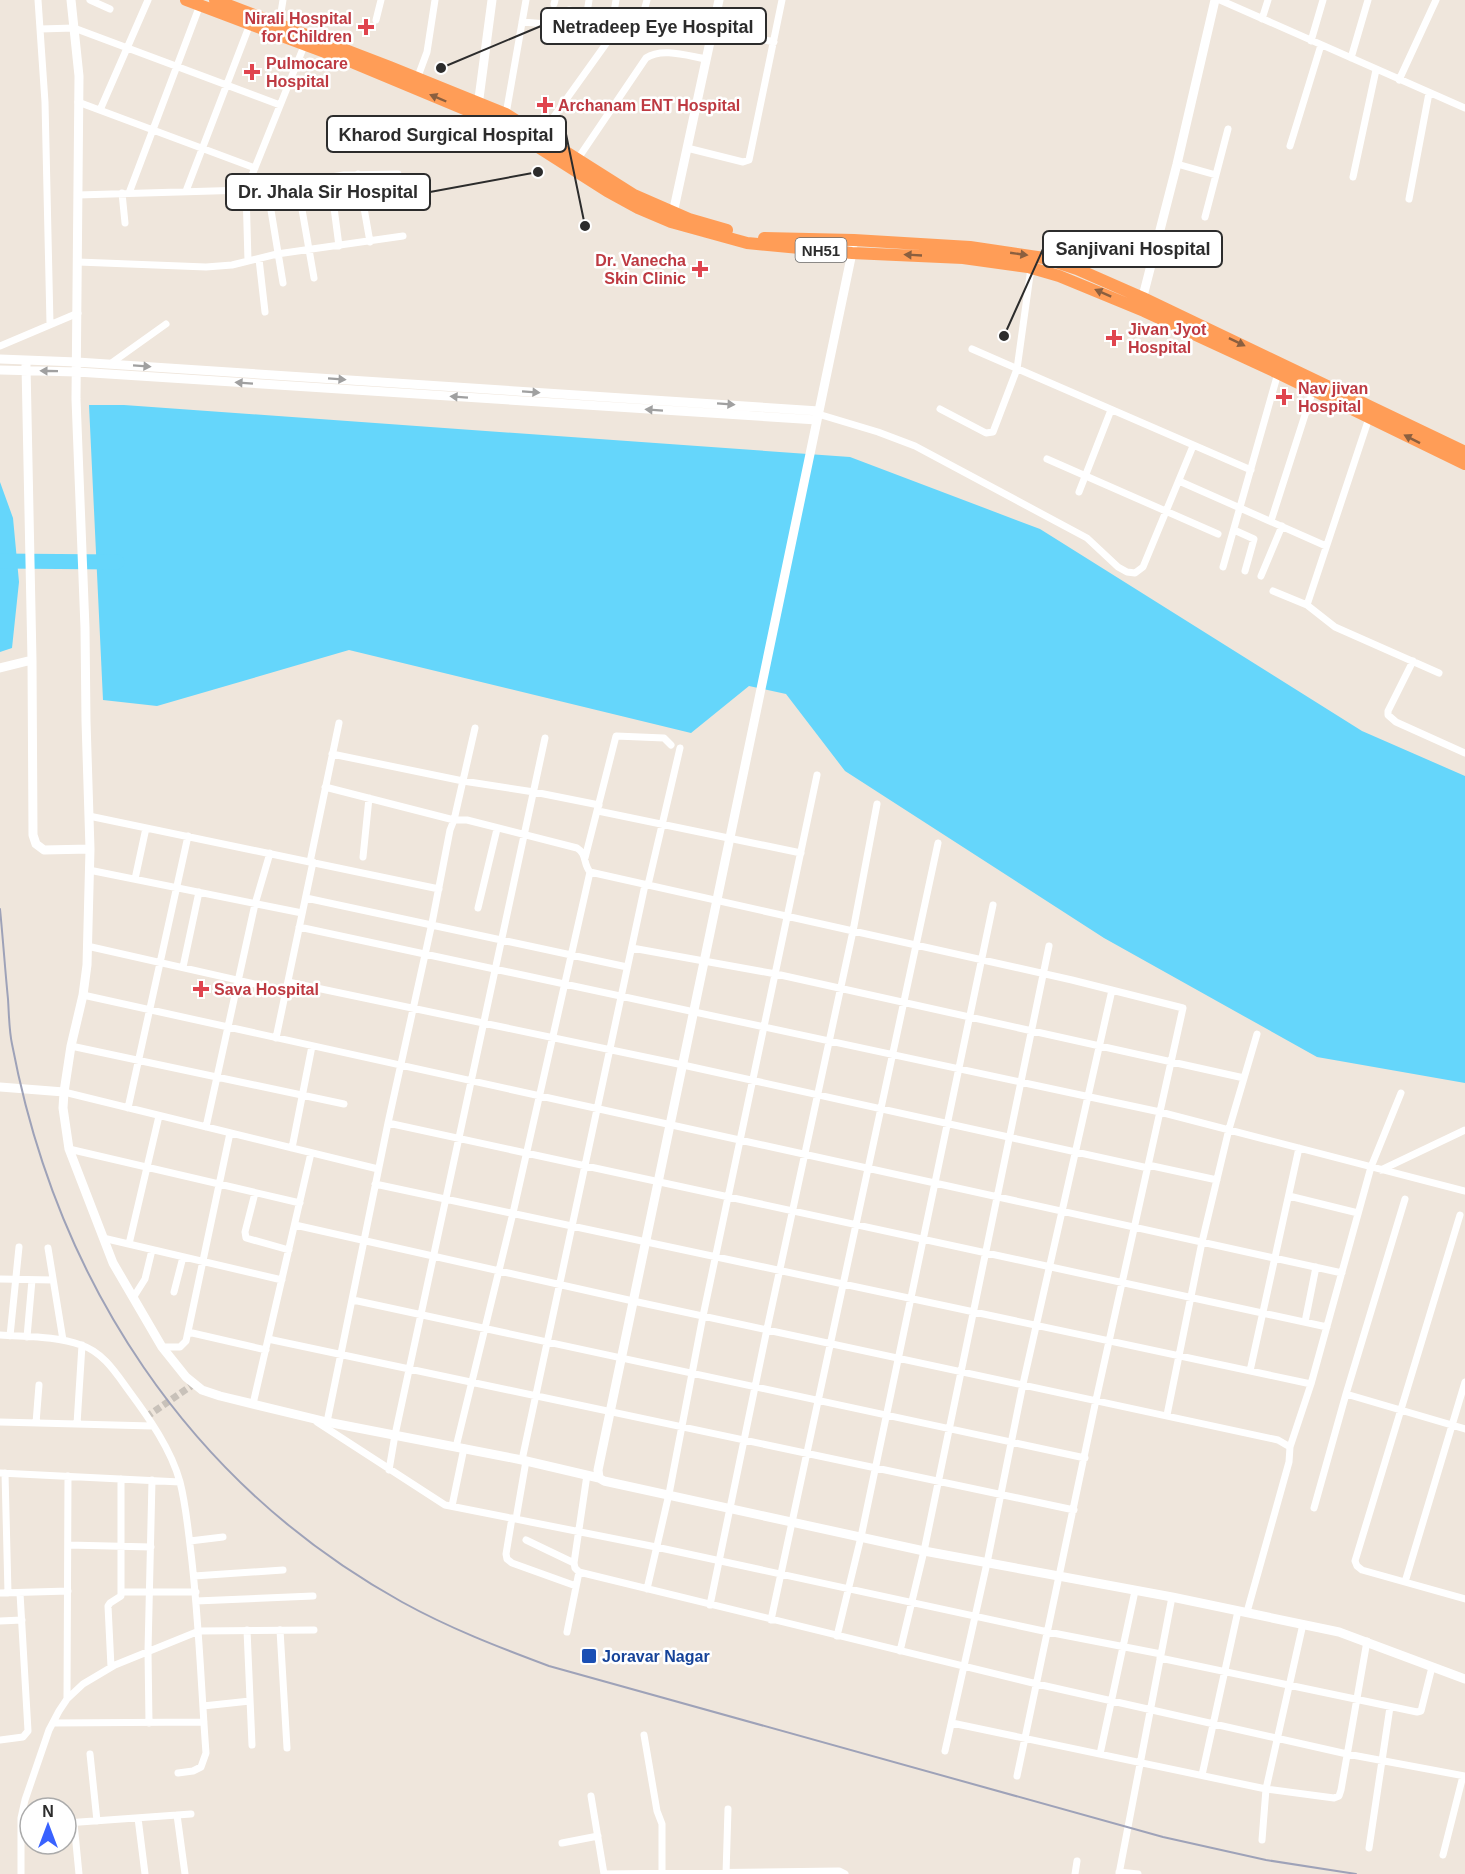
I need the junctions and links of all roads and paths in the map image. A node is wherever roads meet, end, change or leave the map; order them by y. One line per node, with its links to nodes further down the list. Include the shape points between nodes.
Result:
1 (38, 0): 36 (street)
2 (71, 0): 35 (street)
3 (90, 0): 24 (street)
4 (148, 0): 42 (street)
5 (186, 0): 23 (highway, NH51)
6 (215, 0): 33 (highway, NH51)
7 (283, 0): 33 (street)
8 (381, 0): 29 (street)
9 (435, 0): 48 (street, via 427,52)
10 (492, 0): 53 (street)
11 (526, 0): 31 (street)
12 (589, 0): 26 (street)
13 (616, 0): 27 (street)
14 (646, 0): 37 (street, via 642,18 645,26)
15 (719, 0): 37 (street)
16 (782, 0): 40 (street)
17 (1215, 0): 64 (street)
18 (1220, 0): 28 (street)
19 (1268, 0): 28 (street)
20 (1323, 0): 39 (street)
21 (1368, 0): 43 (street)
22 (1436, 0): 47 (street)
23 (200, 5): 32 (highway, NH51); 45 (street)
24 (110, 9)
25 (569, 10): 26 (street)
26 (587, 13): 27 (street)
27 (613, 17): 30 (street); 59 (street, via 610,31)
28 (1262, 19): 39 (street)
29 (376, 20)
30 (630, 20)
31 (522, 22): 34 (street); 56 (street)
32 (250, 24): 38 (highway, NH51); 49 (street)
33 (279, 25): 38 (highway, NH51)
34 (560, 25)
35 (74, 28): 36 (street); 42 (street); 51 (street)
36 (40, 30): 96 (street)
37 (712, 33): 40 (street); 44 (street)
38 (306, 40): 48 (highway, NH51); 52 (street)
39 (1311, 41): 41 (street)
40 (774, 42): 62 (street, via 747,162)
41 (1321, 45): 43 (street); 60 (street)
42 (127, 48): 45 (street); 55 (street)
43 (1351, 58): 46 (street)
44 (706, 59): 62 (street); 63 (street, via 652,53)
45 (177, 66): 49 (street); 57 (street)
46 (1376, 70): 47 (street); 70 (street)
47 (1399, 80): 50 (street)
48 (416, 83): 53 (highway, NH51)
49 (226, 85): 52 (street); 61 (street)
50 (1429, 93): 54 (street); 77 (street)
51 (78, 102): 55 (street); 76 (street)
52 (280, 105): 65 (street)
53 (477, 108): 56 (highway, NH51); 78 (highway, NH51, via 615,196 638,208)
54 (1465, 108)
55 (100, 110): 57 (street)
56 (506, 114): 59 (highway, NH51)
57 (152, 129): 61 (street); 75 (street)
58 (1228, 129): 68 (street)
59 (540, 136): 63 (highway, NH51)
60 (1290, 146)
61 (202, 148): 65 (street); 74 (street)
62 (687, 148): 78 (street)
63 (577, 160): 78 (highway, NH51)
64 (1177, 164): 68 (street); 93 (street)
65 (255, 168): 73 (street)
66 (358, 174): 67 (street); 69 (street); 82 (street)
67 (398, 174)
68 (1216, 175): 79 (street)
69 (330, 177): 71 (street); 83 (street)
70 (1353, 177)
71 (297, 181): 72 (street); 85 (street)
72 (267, 186): 73 (street); 86 (street)
73 (246, 190): 74 (street); 88 (street)
74 (186, 191): 75 (street)
75 (126, 193): 76 (street); 80 (street)
76 (78, 195): 89 (street)
77 (1409, 199)
78 (672, 217): 84 (highway, NH51, via 748,236)
79 (1205, 217)
80 (125, 223)
81 (403, 236): 82 (street)
82 (370, 242): 83 (street)
83 (339, 246): 85 (street)
84 (853, 246): 90 (highway, NH51, one-way to 84); 93 (highway, NH51, one-way to 93, via 970,247 1044,258 1077,269); 112 (street)
85 (309, 249): 86 (street); 91 (street)
86 (277, 254): 87 (street); 92 (street)
87 (259, 259): 88 (street); 94 (street)
88 (248, 261): 89 (street, via 206,267)
89 (78, 262): 95 (street)
90 (1031, 268): 93 (highway, NH51, one-way to 90); 104 (street)
91 (315, 278)
92 (283, 283)
93 (1141, 304): 107 (highway, NH51); 115 (highway, NH51, one-way to 115)
94 (265, 312)
95 (78, 313): 96 (street); 103 (street)
96 (50, 324): 98 (street)
97 (166, 324): 102 (street)
98 (0, 346)
99 (972, 349): 104 (street)
100 (0, 359): 101 (street)
101 (27, 359): 103 (street); 106 (street)
102 (110, 364): 103 (street); 108 (street, one-way to 108)
103 (77, 367): 106 (street, one-way to 106); 108 (street, one-way to 103); 152 (street)
104 (1017, 369): 110 (street, via 993,432 986,433); 111 (street)
105 (0, 370): 106 (street)
106 (26, 371): 134 (street)
107 (1278, 373): 109 (highway, NH51); 118 (street)
108 (277, 380): 112 (street)
109 (1313, 390): 113 (highway, NH51); 124 (street)
110 (940, 409)
111 (1111, 410): 114 (street); 119 (street)
112 (818, 415): 123 (street, via 915,446 1087,538 1127,572 1135,573 1143,567); 159 (street)
113 (1369, 418): 117 (highway, NH51, one-way to 113); 128 (street)
114 (1193, 446): 118 (street); 120 (street)
115 (1465, 452)
116 (1047, 459): 119 (street)
117 (1465, 464)
118 (1251, 470): 122 (street)
119 (1085, 476): 121 (street); 123 (street)
120 (1179, 481): 122 (street); 123 (street)
121 (1079, 492)
122 (1240, 507): 124 (street); 126 (street)
123 (1167, 510): 127 (street)
124 (1271, 521): 125 (street)
125 (1282, 526): 128 (street); 131 (street)
126 (1234, 530): 129 (street); 130 (street, via 1254,539)
127 (1218, 534)
128 (1326, 546): 133 (street)
129 (1223, 567)
130 (1245, 571)
131 (1261, 576)
132 (1273, 591): 133 (street)
133 (1307, 605): 135 (street, via 1335,627)
134 (32, 660): 136 (street); 161 (street, via 33,835 44,850)
135 (1413, 661): 137 (street); 143 (street, via 1388,715)
136 (0, 668)
137 (1439, 673)
138 (339, 723): 144 (street)
139 (475, 728): 146 (street)
140 (546, 738): 148 (street)
141 (671, 745): 151 (street, via 664,738 616,736)
142 (680, 748): 154 (street)
143 (1465, 753)
144 (332, 754): 146 (street); 147 (street)
145 (817, 775): 163 (street)
146 (463, 781): 148 (street); 153 (street)
147 (325, 787): 149 (street); 166 (street)
148 (534, 792): 151 (street); 157 (street)
149 (369, 798): 153 (street); 164 (street)
150 (877, 804): 183 (street)
151 (598, 808): 154 (street); 165 (street)
152 (89, 816): 155 (street); 161 (street)
153 (454, 820): 156 (street); 172 (street)
154 (662, 824): 159 (street); 170 (street)
155 (146, 828): 158 (street); 169 (street)
156 (497, 829): 157 (street); 178 (street)
157 (525, 835): 165 (street, via 577,848); 184 (street)
158 (188, 836): 162 (street); 171 (street)
159 (730, 839): 163 (street); 175 (street)
160 (938, 843): 185 (street)
161 (90, 849): 167 (street)
162 (270, 853): 166 (street); 176 (street)
163 (801, 854): 180 (street)
164 (363, 857)
165 (585, 858): 168 (street)
166 (311, 862): 172 (street); 174 (street)
167 (89, 870): 169 (street); 186 (street)
168 (590, 872): 170 (street); 190 (street)
169 (135, 879): 171 (street)
170 (646, 885): 175 (street); 188 (street)
171 (177, 888): 173 (street); 192 (street)
172 (439, 889): 181 (street)
173 (199, 892): 176 (street); 195 (street)
174 (306, 898): 179 (street); 181 (street)
175 (717, 900): 180 (street); 193 (street)
176 (255, 904): 179 (street); 199 (street)
177 (993, 905): 191 (street)
178 (478, 908)
179 (302, 913): 182 (street)
180 (789, 917): 183 (street); 198 (street)
181 (432, 924): 184 (street); 189 (street)
182 (299, 927): 189 (street); 200 (street)
183 (853, 932): 185 (street); 202 (street)
184 (503, 940): 190 (street); 196 (street)
185 (917, 945): 191 (street); 207 (street)
186 (87, 946): 192 (street); 205 (street)
187 (1049, 946): 197 (street)
188 (632, 948): 193 (street); 194 (street)
189 (425, 954): 196 (street); 208 (street)
190 (570, 954): 194 (street); 201 (street)
191 (982, 960): 197 (street); 211 (street)
192 (160, 962): 195 (street); 209 (street)
193 (705, 962): 198 (street); 210 (street)
194 (627, 967): 206 (street)
195 (183, 968): 199 (street)
196 (496, 969): 201 (street); 212 (street)
197 (1044, 973): 203 (street); 215 (street)
198 (776, 974): 202 (street); 213 (street)
199 (239, 980): 204 (street); 214 (street)
200 (288, 982): 204 (street); 208 (street)
201 (563, 983): 206 (street); 217 (street)
202 (841, 988): 207 (street); 219 (street)
203 (1112, 990): 220 (street); 225 (street, via 1183,1008)
204 (286, 991): 218 (street)
205 (83, 995): 209 (street); 221 (street)
206 (621, 996): 210 (street); 223 (street)
207 (905, 1002): 211 (street); 224 (street)
208 (413, 1008): 212 (street); 227 (street)
209 (150, 1010): 214 (street); 226 (street)
210 (694, 1012): 213 (street); 228 (street)
211 (970, 1016): 215 (street); 229 (street)
212 (485, 1023): 217 (street); 233 (street)
213 (765, 1027): 219 (street); 232 (street)
214 (229, 1028): 218 (street); 230 (street)
215 (1032, 1029): 220 (street); 234 (street)
216 (1257, 1034): 231 (street)
217 (551, 1037): 223 (street); 240 (street)
218 (276, 1038): 222 (street)
219 (829, 1041): 224 (street); 238 (street)
220 (1100, 1044): 225 (street); 241 (street)
221 (71, 1046): 226 (street); 236 (street)
222 (312, 1046): 227 (street); 239 (street)
223 (610, 1050): 228 (street); 244 (street)
224 (894, 1054): 229 (street); 245 (street)
225 (1171, 1060): 231 (street); 246 (street)
226 (139, 1061): 230 (street); 243 (street)
227 (400, 1065): 233 (street); 248 (street)
228 (683, 1065): 232 (street); 250 (street)
229 (959, 1068): 234 (street); 249 (street)
230 (218, 1078): 239 (street); 251 (street)
231 (1244, 1078): 252 (street)
232 (754, 1081): 238 (street); 257 (street)
233 (472, 1082): 240 (street); 256 (street)
234 (1022, 1082): 241 (street); 255 (street)
235 (0, 1087): 236 (street)
236 (64, 1092): 243 (street); 260 (street)
237 (1401, 1093): 267 (street)
238 (818, 1095): 245 (street); 264 (street)
239 (302, 1096): 242 (street); 258 (street)
240 (538, 1096): 244 (street); 261 (street)
241 (1088, 1096): 246 (street); 262 (street)
242 (344, 1104)
243 (128, 1108): 247 (street)
244 (597, 1109): 250 (street); 265 (street)
245 (882, 1109): 249 (street); 270 (street)
246 (1160, 1112): 252 (street); 266 (street)
247 (159, 1116): 251 (street); 268 (street)
248 (388, 1123): 256 (street); 269 (street)
249 (947, 1124): 255 (street); 274 (street)
250 (670, 1125): 257 (street); 273 (street)
251 (206, 1127): 254 (street)
252 (1229, 1129): 259 (street); 272 (street)
253 (1465, 1130): 271 (street)
254 (230, 1133): 258 (street); 276 (street)
255 (1010, 1138): 262 (street); 281 (street)
256 (460, 1139): 261 (street); 282 (street)
257 (741, 1140): 264 (street); 280 (street)
258 (292, 1148): 263 (street)
259 (1299, 1148): 267 (street); 279 (street)
260 (69, 1149): 268 (street); 294 (street)
261 (526, 1152): 265 (street); 287 (street)
262 (1075, 1152): 266 (street); 286 (street)
263 (311, 1153): 269 (street); 284 (street)
264 (805, 1154): 270 (street); 285 (street)
265 (585, 1165): 273 (street); 291 (street)
266 (1148, 1166): 272 (street); 293 (street)
267 (1371, 1167): 271 (street); 288 (street)
268 (148, 1168): 276 (street); 299 (street)
269 (378, 1169): 275 (street)
270 (870, 1169): 274 (street); 292 (street)
271 (1382, 1170): 277 (street)
272 (1217, 1180): 298 (street)
273 (659, 1181): 280 (street); 297 (street)
274 (935, 1183): 281 (street); 295 (street)
275 (375, 1184): 282 (street); 296 (street)
276 (219, 1185): 278 (street); 309 (street)
277 (1465, 1191)
278 (255, 1193): 284 (street); 303 (street, via 246,1238)
279 (1289, 1196): 288 (street); 308 (street)
280 (729, 1197): 285 (street); 307 (street)
281 (998, 1197): 286 (street); 304 (street)
282 (447, 1199): 287 (street); 306 (street)
283 (1405, 1199): 364 (street)
284 (300, 1203): 290 (street)
285 (793, 1211): 292 (street); 312 (street)
286 (1062, 1211): 293 (street); 310 (street)
287 (513, 1212): 291 (street); 313 (street)
288 (1358, 1213): 314 (street)
289 (1460, 1215): 369 (street)
290 (295, 1225): 296 (street); 303 (street)
291 (572, 1225): 297 (street); 322 (street)
292 (858, 1225): 295 (street); 320 (street)
293 (1135, 1227): 298 (street); 321 (street)
294 (103, 1238): 299 (street); 324 (street)
295 (923, 1240): 304 (street); 325 (street)
296 (364, 1241): 306 (street); 327 (street)
297 (646, 1241): 307 (street); 328 (street)
298 (1202, 1242): 308 (street); 326 (street)
299 (129, 1244): 302 (street)
300 (19, 1247): 316 (street)
301 (48, 1248): 318 (street)
302 (152, 1250): 305 (street); 324 (street, via 145,1279)
303 (289, 1250): 319 (street)
304 (986, 1254): 310 (street); 329 (street)
305 (183, 1257): 309 (street); 323 (street)
306 (435, 1257): 313 (street); 331 (street)
307 (716, 1257): 312 (street); 332 (street)
308 (1276, 1258): 311 (street); 330 (street)
309 (203, 1261): 319 (street); 338 (street)
310 (1049, 1267): 321 (street); 334 (street)
311 (1316, 1267): 314 (street); 333 (street)
312 (780, 1270): 320 (street); 337 (street)
313 (498, 1271): 322 (street); 336 (street)
314 (1342, 1273): 335 (street)
315 (0, 1279): 316 (street)
316 (16, 1279): 317 (street); 340 (street)
317 (32, 1280): 318 (street); 341 (street)
318 (53, 1280): 343 (street)
319 (282, 1280): 342 (street)
320 (845, 1284): 325 (street); 346 (street)
321 (1122, 1284): 326 (street); 344 (street)
322 (560, 1285): 328 (street); 345 (street)
323 (174, 1293)
324 (133, 1298): 348 (street)
325 (911, 1298): 329 (street); 353 (street)
326 (1191, 1298): 330 (street); 351 (street)
327 (352, 1300): 331 (street); 350 (street)
328 (633, 1301): 332 (street); 352 (street)
329 (973, 1312): 334 (street); 355 (street)
330 (1263, 1314): 333 (street); 356 (street)
331 (422, 1315): 336 (street); 354 (street)
332 (704, 1316): 337 (street); 357 (street)
333 (1305, 1322): 335 (street)
334 (1036, 1325): 344 (street); 360 (street)
335 (1327, 1327): 361 (street)
336 (485, 1328): 345 (street); 358 (street)
337 (767, 1329): 346 (street); 363 (street)
338 (188, 1332): 348 (street, via 184,1345); 349 (street)
339 (0, 1335): 340 (street)
340 (10, 1336): 341 (street)
341 (27, 1337): 343 (street)
342 (268, 1339): 349 (street); 350 (street)
343 (63, 1340): 347 (street)
344 (1109, 1341): 351 (street); 366 (street)
345 (547, 1342): 352 (street); 365 (street)
346 (832, 1343): 353 (street); 367 (street)
347 (82, 1345): 377 (street); 379 (street, via 108,1362)
348 (162, 1347): 368 (street, via 202,1390)
349 (266, 1350): 368 (street)
350 (341, 1354): 354 (street); 375 (street)
351 (1179, 1356): 356 (street); 372 (street)
352 (621, 1358): 357 (street); 370 (street)
353 (898, 1358): 355 (street); 371 (street)
354 (410, 1369): 358 (street); 383 (street)
355 (961, 1371): 360 (street); 381 (street)
356 (1250, 1371): 361 (street)
357 (692, 1373): 363 (street); 380 (street)
358 (472, 1382): 365 (street); 387 (street)
359 (1465, 1382): 378 (street)
360 (1023, 1384): 366 (street); 385 (street)
361 (1311, 1384): 386 (street)
362 (39, 1385): 376 (street)
363 (756, 1387): 367 (street); 384 (street)
364 (1346, 1394): 369 (street); 405 (street)
365 (536, 1395): 370 (street); 390 (street)
366 (1096, 1400): 372 (street); 389 (street)
367 (820, 1401): 371 (street); 388 (street)
368 (253, 1404): 373 (street)
369 (1401, 1410): 378 (street); 427 (street, via 1355,1560 1362,1570)
370 (610, 1411): 380 (street); 396 (street)
371 (886, 1415): 381 (street); 391 (street)
372 (1167, 1415): 386 (street, via 1278,1440)
373 (313, 1419): 375 (street); 392 (street)
374 (0, 1422): 376 (street)
375 (327, 1422): 383 (street)
376 (36, 1423): 377 (street)
377 (77, 1424): 379 (street)
378 (1452, 1425): 382 (street); 427 (street)
379 (152, 1426): 400 (street)
380 (682, 1426): 384 (street); 401 (street)
381 (949, 1429): 385 (street); 399 (street)
382 (1465, 1429)
383 (395, 1436): 387 (street); 392 (street)
384 (745, 1440): 388 (street); 404 (street)
385 (1011, 1442): 389 (street); 402 (street)
386 (1290, 1447): 446 (street, via 1289,1462)
387 (460, 1448): 390 (street); 403 (street)
388 (808, 1454): 391 (street); 408 (street)
389 (1085, 1458): 406 (street)
390 (524, 1460): 394 (street); 407 (street)
391 (875, 1468): 399 (street); 411 (street)
392 (389, 1470): 403 (street, via 437,1501)
393 (2, 1473): 395 (street); 438 (street)
394 (587, 1475): 396 (street); 409 (street)
395 (68, 1476): 397 (street); 414 (street)
396 (599, 1478): 401 (street)
397 (121, 1479): 398 (street); 415 (street)
398 (152, 1480): 400 (street); 416 (street)
399 (938, 1481): 402 (street); 418 (street)
400 (180, 1482): 413 (street)
401 (669, 1494): 404 (street); 417 (street)
402 (1000, 1495): 406 (street); 421 (street)
403 (452, 1506): 407 (street)
404 (731, 1508): 408 (street); 419 (street)
405 (1314, 1508)
406 (1074, 1510): 426 (street)
407 (514, 1519): 409 (street); 428 (street, via 507,1559)
408 (794, 1522): 411 (street); 424 (street)
409 (579, 1531): 417 (street); 420 (street)
410 (223, 1537): 413 (street)
411 (861, 1537): 418 (street); 429 (street)
412 (526, 1540): 420 (street)
413 (190, 1541): 425 (street)
414 (68, 1545): 415 (street); 432 (street)
415 (120, 1546): 416 (street); 435 (street)
416 (151, 1547): 433 (street)
417 (656, 1547): 419 (street); 430 (street)
418 (924, 1551): 421 (street); 444 (street)
419 (720, 1560): 424 (street); 445 (street)
420 (574, 1563): 423 (street)
421 (987, 1563): 426 (street); 447 (street)
422 (283, 1570): 425 (street)
423 (579, 1572): 428 (street); 430 (street)
424 (782, 1574): 429 (street); 449 (street)
425 (194, 1576): 436 (street)
426 (1061, 1577): 434 (street); 457 (street)
427 (1405, 1582): 442 (street)
428 (576, 1586): 456 (street)
429 (847, 1588): 444 (street); 458 (street)
430 (647, 1589): 445 (street)
431 (1465, 1589): 442 (street)
432 (68, 1591): 439 (street); 471 (street)
433 (150, 1591): 435 (street); 436 (street); 461 (street)
434 (1135, 1591): 441 (street); 460 (street)
435 (121, 1592): 464 (street, via 108,1606)
436 (196, 1592): 443 (street)
437 (0, 1593): 438 (street)
438 (8, 1593): 439 (street)
439 (20, 1593): 448 (street)
440 (314, 1596): 443 (street)
441 (1172, 1597): 446 (street); 463 (street)
442 (1464, 1599)
443 (196, 1601): 455 (street)
444 (912, 1602): 447 (street); 462 (street)
445 (710, 1605): 449 (street)
446 (1243, 1612): 451 (street); 467 (street)
447 (975, 1616): 457 (street); 465 (street)
448 (22, 1620): 450 (street); 486 (street, via 28,1731 23,1737)
449 (771, 1620): 458 (street)
450 (0, 1621)
451 (1303, 1624): 459 (street); 470 (street)
452 (247, 1630): 453 (street); 455 (street); 474 (street)
453 (280, 1630): 454 (street); 488 (street)
454 (314, 1630)
455 (199, 1631): 461 (street); 475 (street)
456 (567, 1632)
457 (1048, 1632): 460 (street); 469 (street)
458 (837, 1636): 462 (street)
459 (1367, 1641): 466 (street); 473 (street)
460 (1123, 1647): 463 (street); 472 (street)
461 (148, 1651): 464 (street); 480 (street)
462 (900, 1651): 465 (street)
463 (1161, 1656): 467 (street); 477 (street)
464 (111, 1667): 471 (street)
465 (965, 1667): 469 (street); 481 (street)
466 (1432, 1667): 468 (street); 476 (street, via 1419,1712)
467 (1225, 1672): 470 (street); 482 (street)
468 (1465, 1680)
469 (1037, 1684): 472 (street); 485 (street)
470 (1289, 1685): 473 (street); 484 (street)
471 (67, 1699): 479 (street)
472 (1111, 1700): 477 (street); 491 (street)
473 (1357, 1700): 476 (street); 492 (street)
474 (250, 1701): 475 (street); 487 (street)
475 (203, 1706): 478 (street)
476 (1390, 1707): 493 (street)
477 (1151, 1709): 482 (street); 494 (street)
478 (204, 1722): 480 (street); 495 (street, via 204,1762 193,1771)
479 (53, 1723): 480 (street); 500 (street)
480 (150, 1723)
481 (952, 1723): 485 (street); 489 (street)
482 (1214, 1723): 484 (street); 496 (street)
483 (644, 1735): 516 (street, via 662,1824)
484 (1277, 1738): 492 (street); 499 (street)
485 (1025, 1739): 491 (street); 497 (street)
486 (0, 1740)
487 (252, 1745)
488 (287, 1748)
489 (945, 1750)
490 (90, 1754): 506 (street)
491 (1100, 1754): 494 (street)
492 (1347, 1754): 493 (street); 499 (street, via 1339,1796)
493 (1381, 1760): 498 (street); 511 (street)
494 (1141, 1763): 496 (street); 518 (street)
495 (178, 1773)
496 (1202, 1775): 499 (street)
497 (1017, 1776)
498 (1464, 1776): 512 (street)
499 (1266, 1788): 509 (street)
500 (26, 1796)
501 (591, 1796): 508 (street)
502 (728, 1809): 517 (street)
503 (191, 1814): 504 (street)
504 (177, 1815): 505 (street); 522 (street)
505 (138, 1818): 506 (street); 521 (street)
506 (97, 1821): 507 (street)
507 (78, 1822)
508 (598, 1836): 510 (street); 523 (street)
509 (1263, 1840)
510 (562, 1843)
511 (1369, 1848)
512 (1443, 1855)
513 (21, 1856): 519 (street)
514 (76, 1856): 520 (street)
515 (1077, 1861): 525 (street)
516 (662, 1873): 517 (street); 523 (street)
517 (726, 1873): 524 (street)
518 (1119, 1873): 526 (street)
519 (21, 1874)
520 (79, 1874)
521 (145, 1874)
522 (185, 1874)
523 (604, 1874)
524 (845, 1874)
525 (1075, 1874)
526 (1138, 1874)

